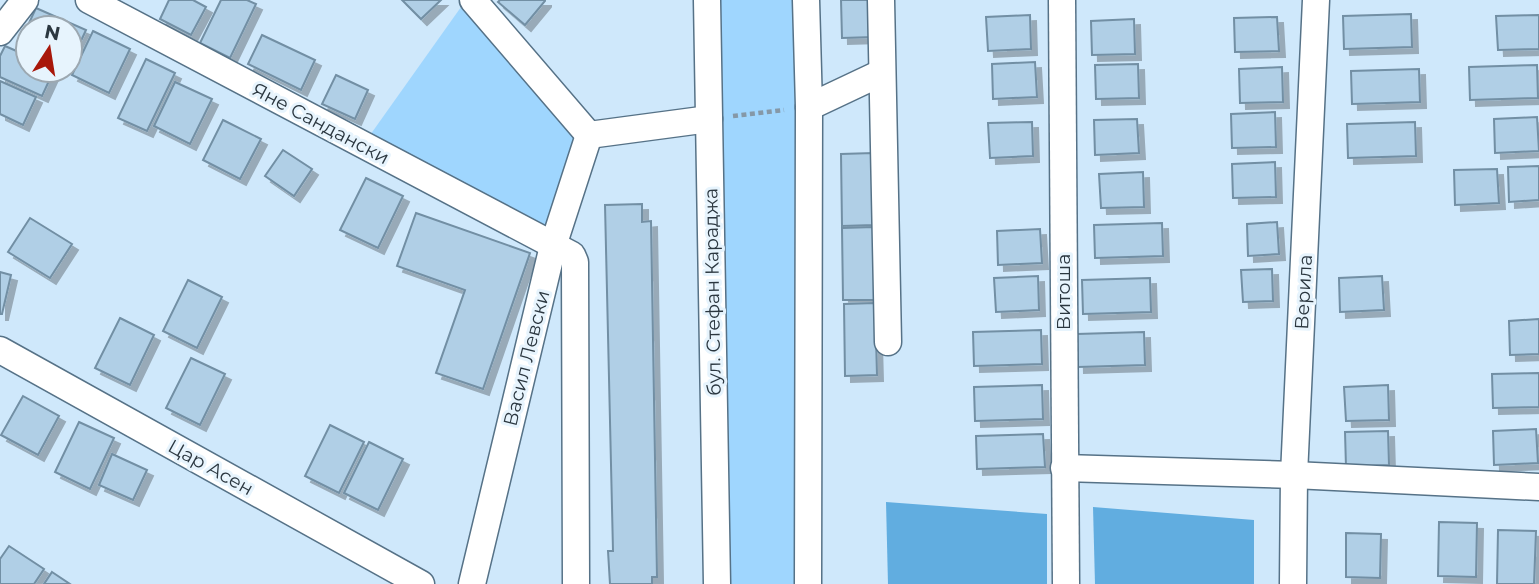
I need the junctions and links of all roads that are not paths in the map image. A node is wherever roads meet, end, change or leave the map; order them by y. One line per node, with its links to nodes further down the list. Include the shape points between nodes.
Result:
1 (89, 0): 12 (street, Яне Сандански)
2 (473, 0): 11 (street)
3 (707, 0): 10 (street, бул. Стефан Караджа)
4 (806, 0): 9 (street)
5 (881, 0): 8 (street)
6 (1062, 0): 15 (street, Витоша)
7 (1316, 0): 16 (street, Верила)
8 (881, 73): 9 (street); 13 (street)
9 (809, 107): 22 (street)
10 (709, 119): 11 (street); 21 (street, бул. Стефан Караджа)
11 (589, 135): 12 (street, Васил Левски)
12 (553, 246): 19 (street, Васил Левски); 20 (street, Яне Сандански, via 575,262)
13 (888, 342)
14 (0, 350): 18 (street, Цар Асен)
15 (1064, 468): 16 (street); 23 (street, Витоша)
16 (1294, 475): 17 (street); 24 (street, Верила)
17 (1539, 487)
18 (421, 584)
19 (472, 584)
20 (576, 584)
21 (718, 584)
22 (808, 584)
23 (1066, 584)
24 (1293, 584)

